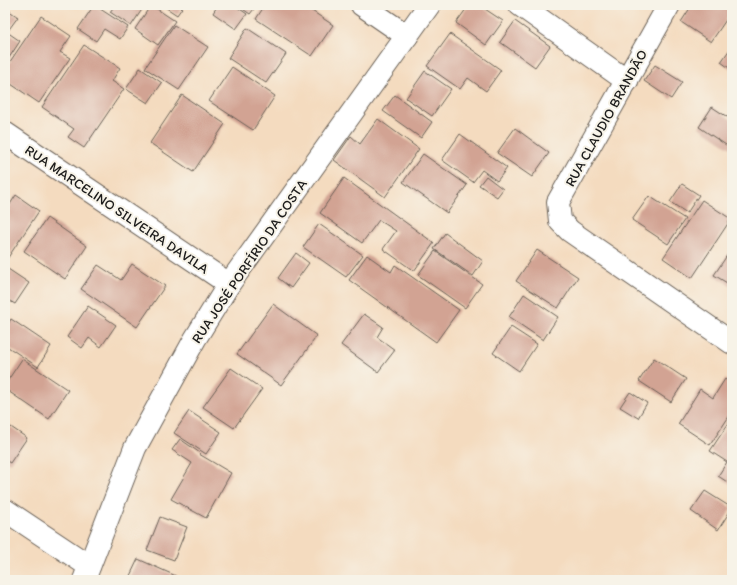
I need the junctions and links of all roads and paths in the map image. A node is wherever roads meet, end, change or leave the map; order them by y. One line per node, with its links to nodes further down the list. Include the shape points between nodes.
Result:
1 (362, 5): 5 (street)
2 (429, 5): 5 (street, RUA JOSÉ PORFÍRIO DA COSTA)
3 (520, 5): 6 (street)
4 (669, 5): 6 (street, RUA CLAUDIO BRANDÃO)
5 (407, 36): 8 (street, RUA JOSÉ PORFÍRIO DA COSTA)
6 (627, 81): 9 (street, RUA CLAUDIO BRANDÃO, via 558,202 560,221)
7 (5, 133): 8 (street, RUA MARCELINO SILVEIRA DAVILA)
8 (229, 284): 11 (street, RUA JOSÉ PORFÍRIO DA COSTA, via 195,339 135,448)
9 (732, 343)
10 (5, 510): 11 (street)
11 (86, 573)

